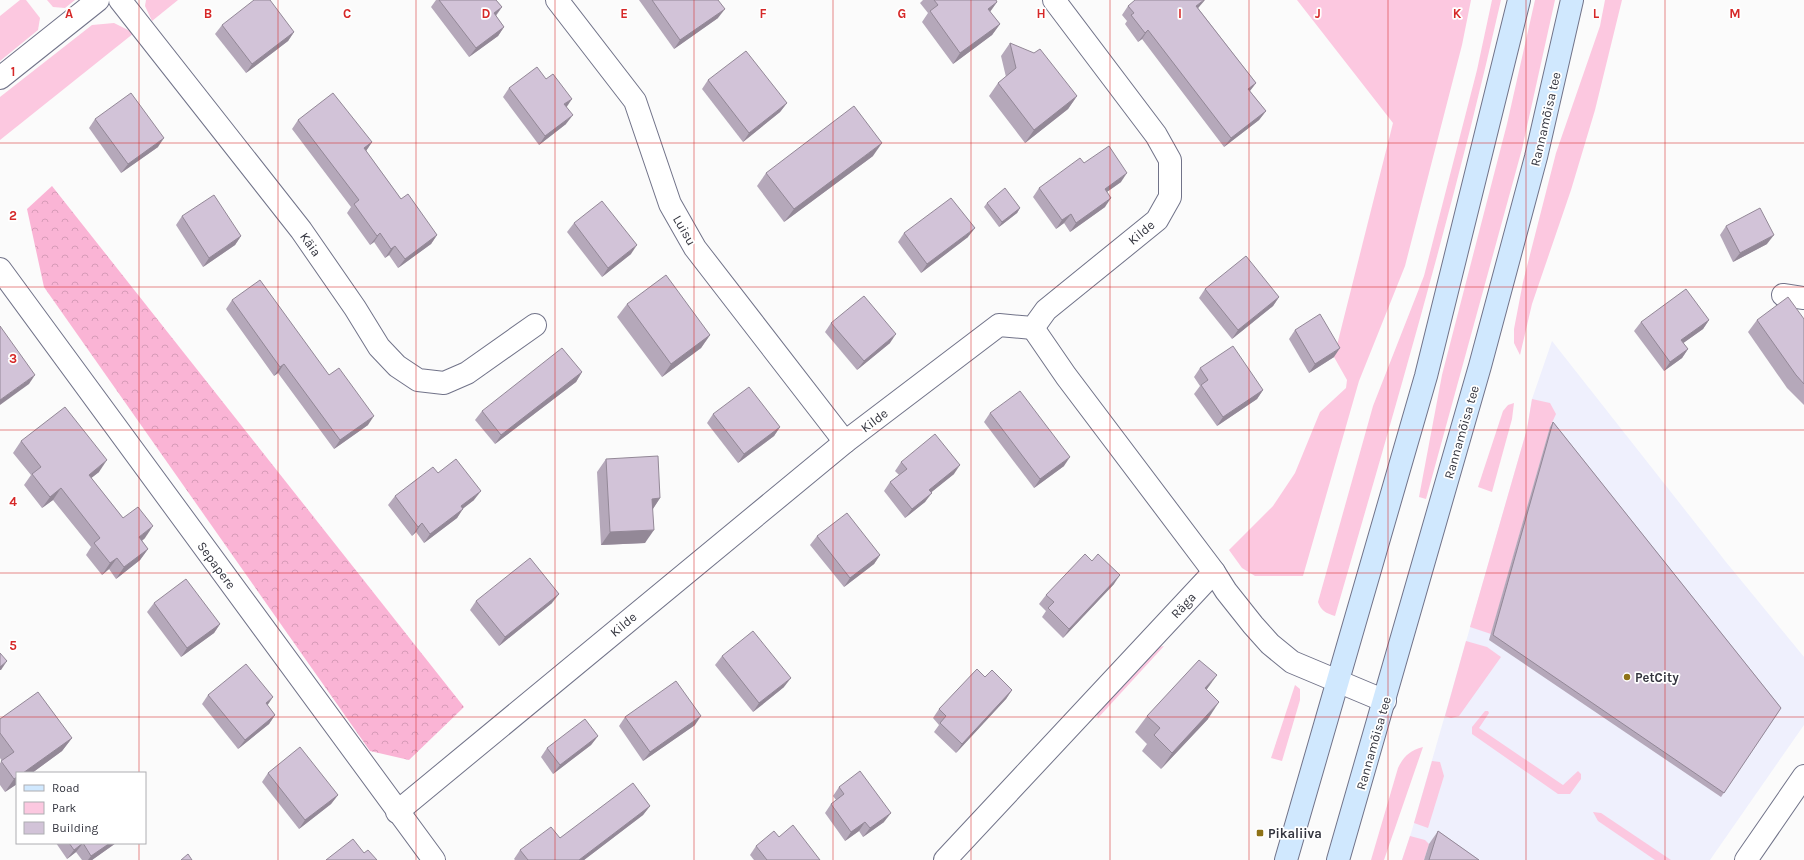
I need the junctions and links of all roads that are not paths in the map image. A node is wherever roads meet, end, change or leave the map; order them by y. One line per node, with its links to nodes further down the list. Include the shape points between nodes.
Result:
1 (98, 0): 7 (street)
2 (120, 0): 9 (street, Käia, via 301,230 355,308 379,348 397,366 418,380 444,383 467,373)
3 (557, 0): 11 (street, Luisu, via 635,101 670,204 695,248)
4 (1054, 0): 10 (street, Kilde, via 1156,135 1170,160 1170,197 1157,220 1046,310)
5 (1519, 0): 13 (main road, via 1426,376)
6 (1572, 0): 14 (main road, Rannamõisa tee, via 1536,156 1496,306)
7 (0, 78)
8 (0, 269): 16 (street, Sepapere)
9 (535, 325)
10 (1033, 328): 11 (street, Kilde, via 999,325); 12 (street, via 1066,376)
11 (845, 442): 16 (street, Kilde)
12 (1214, 572): 13 (street, via 1226,591 1270,644 1292,662); 18 (street, Räga)
13 (1338, 683): 14 (street); 19 (main road)
14 (1385, 701): 20 (main road, Rannamõisa tee)
15 (1804, 776): 21 (street)
16 (398, 812): 17 (street, Sepapere)
17 (434, 860)
18 (945, 860)
19 (1286, 860)
20 (1338, 860)
21 (1746, 860)

